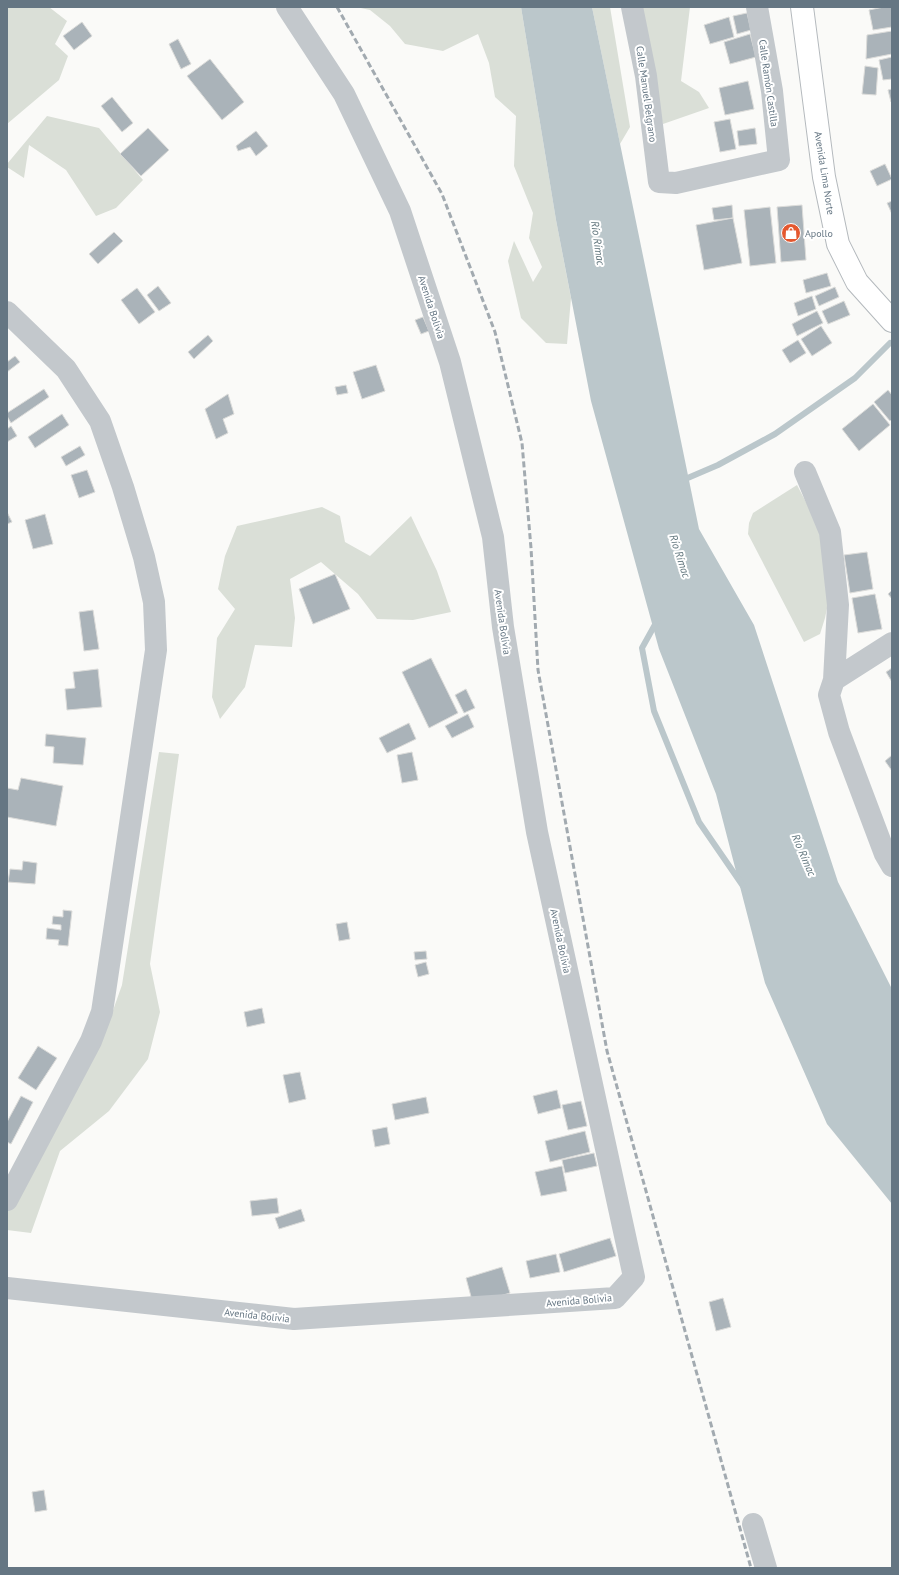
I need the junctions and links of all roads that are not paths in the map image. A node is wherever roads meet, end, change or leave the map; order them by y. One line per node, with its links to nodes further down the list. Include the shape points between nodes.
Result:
1 (287, 7): 13 (street, Avenida Bolivia, via 344,94 400,211 450,362 493,537 503,627 537,832 634,1277 615,1298 294,1319)
2 (632, 7): 5 (street, Calle Manuel Belgrano, via 646,76 659,182 676,183)
3 (757, 7): 5 (street, Calle Ramón Castilla, via 772,91)
4 (802, 7): 7 (highway, Avenida Lima Norte, via 824,177 838,244 857,282)
5 (779, 160)
6 (7, 312): 12 (street, via 66,369 100,421 144,557 154,602 156,650 102,1012 91,1041)
7 (892, 321)
8 (805, 472): 10 (street, via 830,532 838,605)
9 (892, 643): 10 (street)
10 (834, 680): 11 (street, via 829,695 839,732 885,854)
11 (892, 866)
12 (7, 1200)
13 (7, 1288)
14 (753, 1524): 15 (street)
15 (766, 1568)

